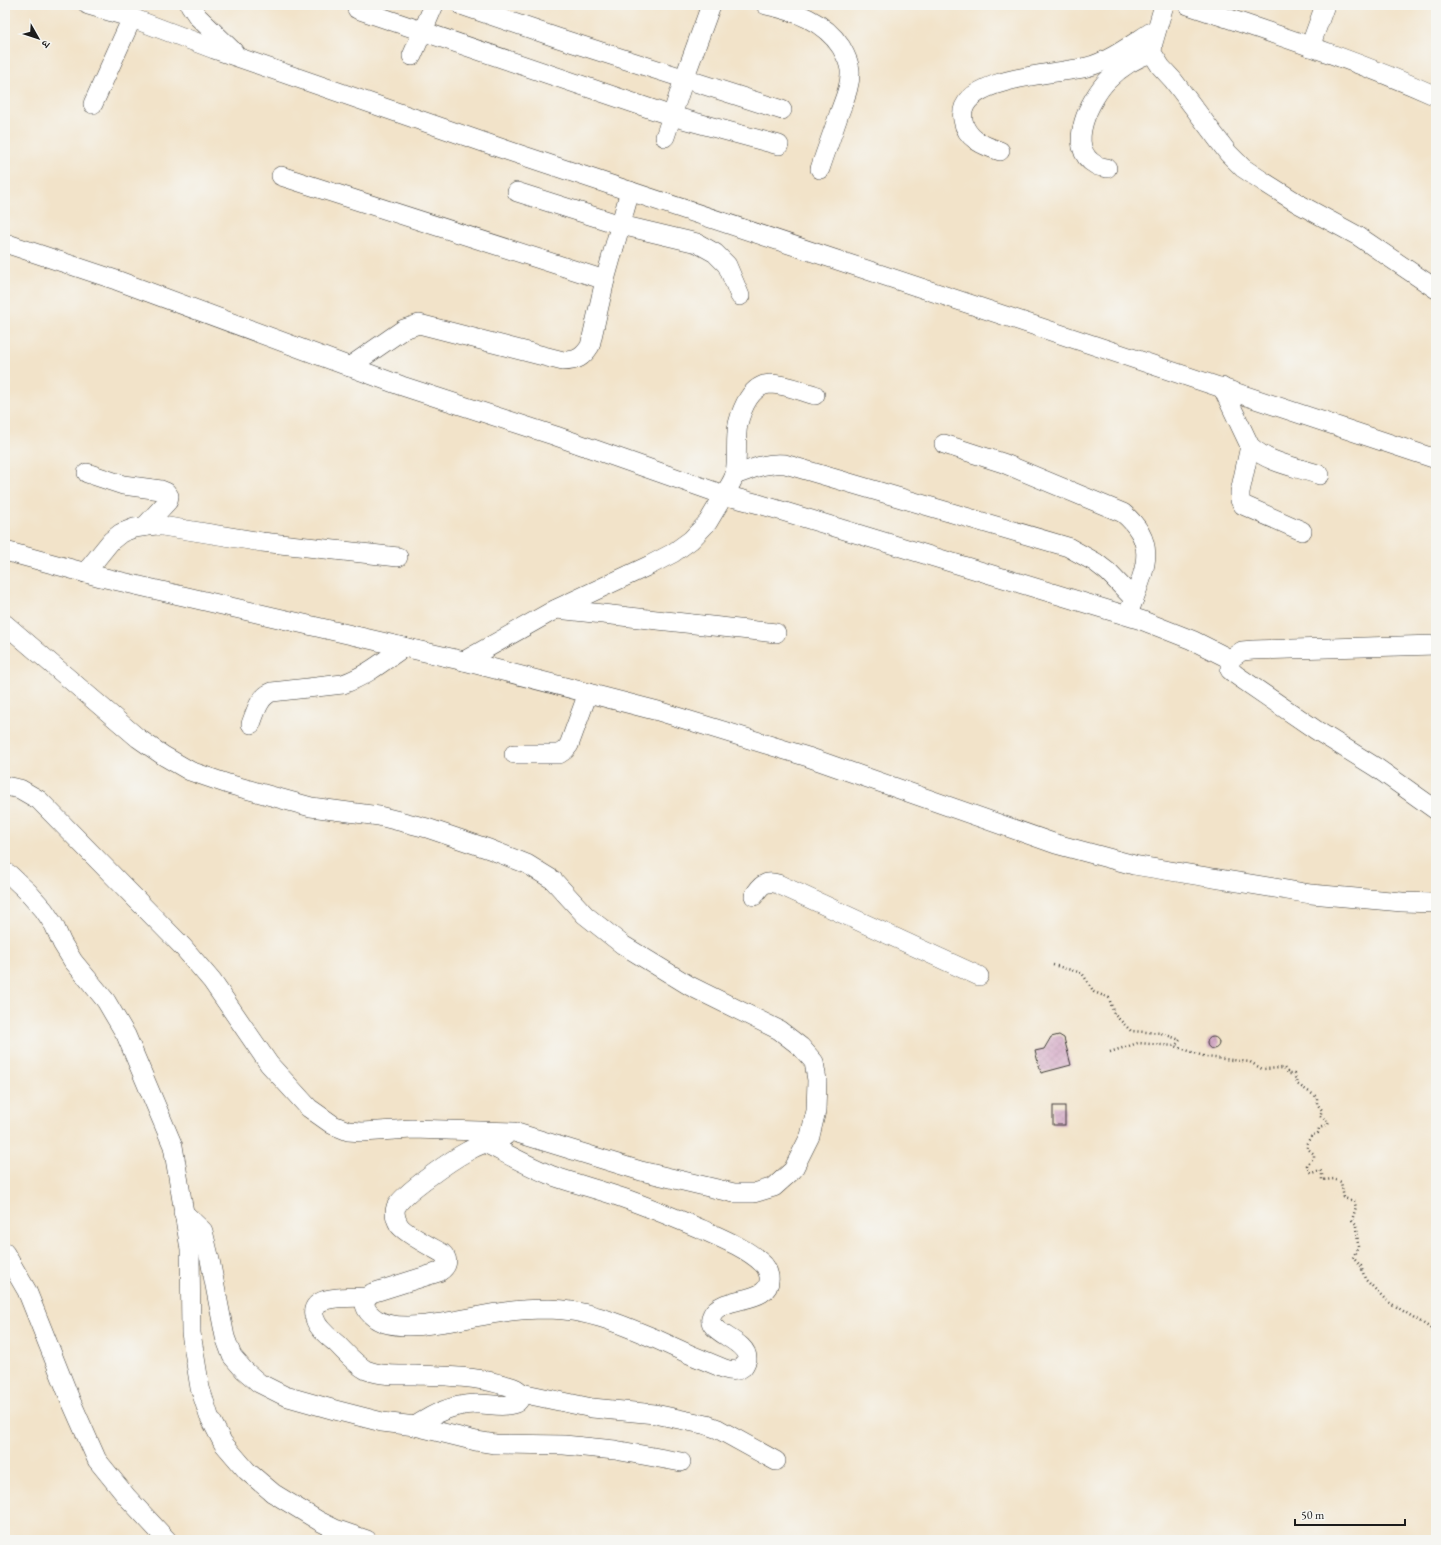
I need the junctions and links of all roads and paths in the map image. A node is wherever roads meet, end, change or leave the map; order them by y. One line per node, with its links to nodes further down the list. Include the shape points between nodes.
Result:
1 (88, 5): 11 (street)
2 (190, 5): 17 (street, via 216,36)
3 (434, 5): 13 (street)
4 (461, 5): 18 (street)
5 (711, 5): 18 (street)
6 (766, 5): 27 (street, via 798,13 827,30 847,57 850,70 848,87)
7 (1164, 5): 12 (street)
8 (1188, 5): 14 (street)
9 (1325, 5): 14 (street)
10 (357, 9): 13 (street)
11 (132, 18): 17 (street); 20 (street)
12 (1156, 29): 15 (street); 25 (street, via 1100,63 1087,68 995,84 974,96 964,109 962,119 965,130 974,139)
13 (423, 31): 16 (street); 22 (street)
14 (1310, 47): 19 (street, via 1399,79)
15 (1152, 52): 26 (street, via 1139,56 1108,80 1097,93 1084,119 1081,133 1083,150 1092,163); 34 (street, via 1228,153 1244,168 1299,204 1358,236)
16 (412, 56)
17 (242, 58): 29 (street)
18 (684, 79): 21 (street); 22 (street)
19 (1436, 96)
20 (93, 104)
21 (782, 110)
22 (672, 116): 23 (street); 24 (street)
23 (665, 137)
24 (779, 145)
25 (1000, 151)
26 (1107, 168)
27 (820, 169)
28 (281, 176): 33 (street)
29 (630, 191): 31 (street); 37 (street)
30 (517, 192): 31 (street)
31 (621, 225): 33 (street); 35 (street, via 698,243 715,252 727,265)
32 (5, 243): 36 (street, via 116,280)
33 (605, 280): 36 (street, via 590,346 579,359 564,361 419,324 404,329)
34 (1436, 289)
35 (740, 296)
36 (349, 367): 45 (street)
37 (1222, 388): 40 (street); 41 (street)
38 (815, 395): 43 (street, via 770,384 752,393 738,424)
39 (944, 444): 51 (street, via 1003,463 1123,513 1134,522 1146,547 1145,565)
40 (1250, 446): 44 (street, via 1270,459); 47 (street, via 1240,492 1243,505)
41 (1436, 459)
42 (87, 473): 46 (street, via 123,485 166,492 168,500)
43 (735, 475): 45 (street); 51 (street, via 762,465 785,464 1068,547 1108,572)
44 (1320, 475)
45 (724, 495): 51 (street); 52 (street, via 708,522 691,540 650,565)
46 (145, 526): 49 (street, via 156,525 262,542); 50 (street, via 128,531 111,541)
47 (1302, 531)
48 (5, 551): 50 (street)
49 (398, 556)
50 (85, 573): 56 (street)
51 (1131, 607): 57 (street)
52 (556, 609): 54 (street); 58 (street)
53 (5, 624): 71 (street, via 138,738 190,771 311,807 379,816 427,828 527,864 553,880 585,915 623,945 690,986 779,1030 801,1047 814,1062 817,1080 816,1111 810,1136 793,1170 774,1187 754,1193 734,1193 641,1170)
54 (776, 633)
55 (1436, 645): 57 (street, via 1253,650 1242,652)
56 (404, 647): 58 (street); 60 (street, via 368,674 343,684 266,694 261,699)
57 (1230, 659): 63 (street, via 1230,670 1236,675)
58 (464, 661): 59 (street)
59 (588, 693): 61 (street, via 565,750 558,754); 66 (street, via 658,711 808,758 1056,844 1134,865 1311,894)
60 (251, 724)
61 (514, 754)
62 (5, 786): 71 (street, via 20,789 38,800 183,947 212,981 270,1064 309,1108 333,1126 362,1132 412,1129)
63 (1436, 810)
64 (5, 872): 73 (street, via 44,910 73,961 106,1001 126,1035 172,1146)
65 (754, 896): 68 (street, via 759,887 766,883 778,884)
66 (1436, 903)
67 (1053, 965): 69 (path, via 1082,973 1094,992 1109,998 1114,1014 1131,1031 1161,1033 1180,1040)
68 (979, 976)
69 (1175, 1046): 70 (path, via 1138,1044); 76 (path, via 1206,1057 1250,1062 1262,1069 1284,1068 1289,1074 1294,1074 1297,1084 1317,1097 1317,1104 1322,1110 1320,1116 1329,1122 1328,1125 1319,1128 1318,1133 1312,1135 1307,1143 1307,1148 1314,1154 1314,1158 1307,1165 1308,1171 1312,1173 1320,1170 1322,1180 1334,1179 1342,1182 1344,1198 1354,1201 1356,1207 1352,1220 1357,1225 1358,1247 1353,1258 1361,1266 1365,1279 1387,1301 1429,1327)
70 (1110, 1052)
71 (514, 1132): 72 (street)
72 (485, 1143): 75 (street, via 469,1150 414,1188 396,1208 396,1218 400,1227 446,1256 445,1268 377,1290); 75 (street, via 553,1175 624,1198 729,1241 763,1263 770,1282 766,1290 718,1308 711,1318 719,1332 742,1348 746,1354 745,1365 737,1370 725,1369 608,1319 551,1309 519,1310 428,1325 390,1325 380,1322 368,1313)
73 (183, 1212): 78 (street, via 203,1231 225,1337 232,1356 244,1370 259,1383 285,1396 382,1422); 82 (street, via 190,1249 192,1333 200,1388 210,1416 224,1443 247,1471 272,1493 319,1521)
74 (5, 1253): 81 (street, via 26,1291 97,1460 127,1497)
75 (366, 1297): 77 (street, via 325,1299 317,1303 313,1315 316,1323 326,1334 366,1370 376,1373 480,1379 514,1388)
76 (1436, 1335)
77 (521, 1394): 78 (street, via 520,1400 515,1404 475,1404 439,1411); 79 (street, via 592,1408 655,1414 707,1425)
78 (415, 1426): 80 (street, via 495,1444 564,1445 608,1449)
79 (776, 1461)
80 (681, 1462)
81 (168, 1540)
82 (367, 1540)

